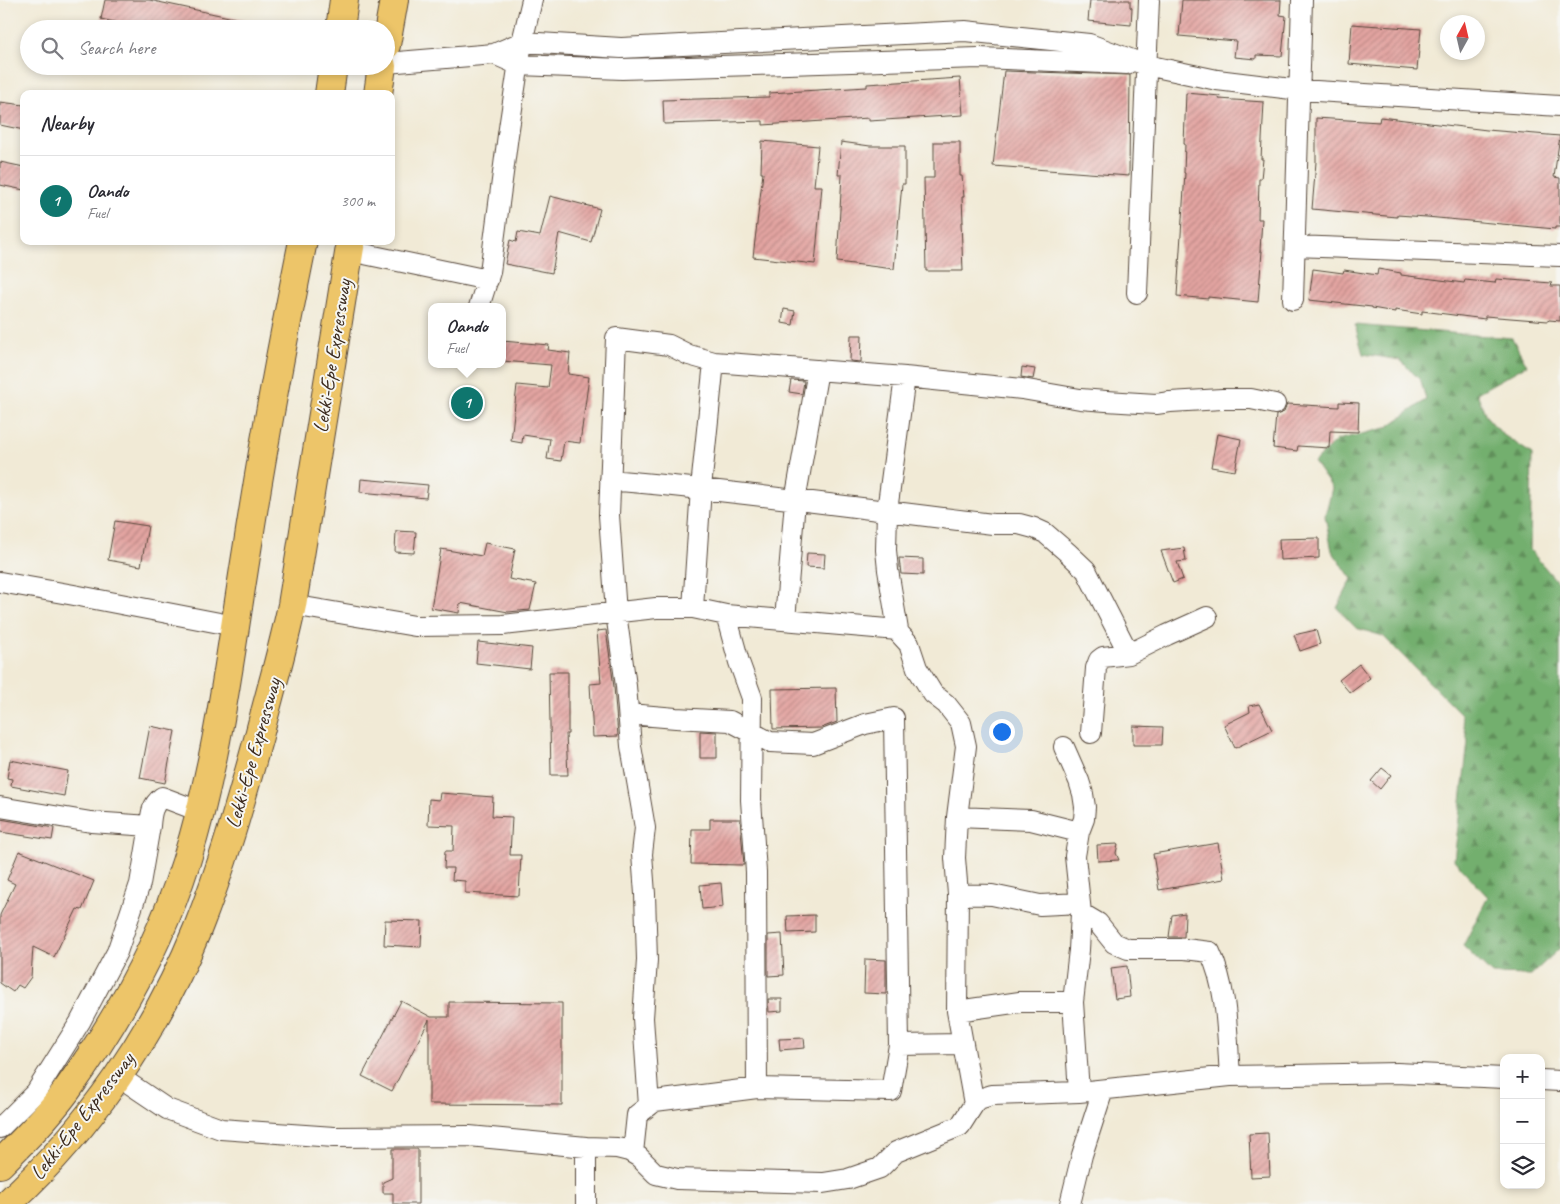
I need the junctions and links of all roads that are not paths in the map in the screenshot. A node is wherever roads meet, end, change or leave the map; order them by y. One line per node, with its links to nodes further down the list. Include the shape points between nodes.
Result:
1 (344, 0): 6 (highway)
2 (394, 0): 7 (highway)
3 (532, 0): 9 (street)
4 (1149, 0): 14 (street)
5 (1302, 0): 19 (street)
6 (341, 20)
7 (390, 20)
8 (810, 39): 9 (street, via 621,48); 12 (street); 14 (street, via 965,31 1089,44)
9 (522, 42): 10 (street); 13 (street)
10 (494, 54): 11 (street); 13 (street)
11 (395, 62)
12 (808, 63): 13 (street, via 622,69); 14 (street, via 978,58)
13 (518, 65): 25 (street)
14 (1146, 65): 19 (street, via 1217,80); 26 (street)
15 (332, 75): 17 (highway)
16 (381, 75): 18 (highway)
17 (330, 90)
18 (379, 90)
19 (1300, 90): 20 (street); 23 (street)
20 (1560, 106)
21 (302, 245): 44 (highway, Lekki-Epe Expressway)
22 (350, 246): 25 (street); 38 (highway, Lekki-Epe Expressway)
23 (1295, 246): 24 (street); 27 (street)
24 (1560, 256)
25 (488, 280): 28 (street)
26 (1137, 293)
27 (1293, 300)
28 (480, 303)
29 (714, 362): 30 (street); 33 (street, via 668,345 616,338); 34 (street)
30 (818, 370): 31 (street); 35 (street)
31 (904, 377): 32 (street, via 1106,401 1156,404 1251,399); 36 (street)
32 (1275, 404)
33 (610, 480): 34 (street); 40 (street, via 609,515)
34 (701, 488): 35 (street); 39 (street)
35 (794, 500): 36 (street); 43 (street)
36 (887, 510): 45 (street, via 886,550); 46 (street, via 993,524 1019,524 1045,533 1086,570)
37 (0, 582): 44 (street)
38 (292, 604): 40 (street, via 415,626 503,625); 52 (highway, Lekki-Epe Expressway)
39 (693, 608): 40 (street); 41 (street)
40 (616, 613): 47 (street)
41 (726, 615): 43 (street); 49 (street, via 752,698)
42 (1207, 617): 46 (street)
43 (785, 620): 45 (street)
44 (235, 626): 51 (highway, Lekki-Epe Expressway)
45 (898, 630): 55 (street, via 909,644 917,668 933,694 961,723 966,746)
46 (1129, 654): 48 (street, via 1099,660)
47 (629, 714): 49 (street, via 730,721); 73 (street, via 644,828 642,854 647,960 643,1018)
48 (1091, 733)
49 (752, 734): 63 (street, via 770,742 813,744 865,724 894,718); 69 (street)
50 (1064, 747): 57 (street, via 1084,794 1084,819)
51 (209, 768): 52 (highway); 54 (highway, Lekki-Epe Expressway)
52 (248, 776): 64 (highway, Lekki-Epe Expressway, via 197,930 171,986)
53 (0, 807): 56 (street, via 92,822)
54 (200, 811): 56 (street, via 162,796 151,811); 77 (highway, Lekki-Epe Expressway, via 186,862 161,928 133,985 66,1092)
55 (957, 816): 57 (street, via 1031,820); 58 (street, via 955,858)
56 (150, 826): 74 (street, via 140,884 117,952 80,1022 36,1092)
57 (1079, 832): 59 (street, via 1075,856)
58 (958, 894): 59 (street, via 992,895 1040,906); 61 (street)
59 (1080, 908): 60 (street); 65 (street, via 1098,923 1114,944 1128,949 1210,952 1223,1000)
60 (1073, 1002): 61 (street, via 1020,1002); 71 (street)
61 (957, 1011): 62 (street)
62 (962, 1044): 63 (street); 72 (street)
63 (899, 1045): 69 (street, via 891,1091)
64 (118, 1076): 75 (street, via 167,1109 221,1129 334,1137 469,1136); 78 (highway, Lekki-Epe Expressway, via 65,1145)
65 (1230, 1076): 66 (street, via 1398,1073); 70 (street)
66 (1500, 1078)
67 (1545, 1080): 68 (street)
68 (1560, 1080)
69 (757, 1088): 73 (street, via 655,1101)
70 (1102, 1090): 71 (street); 80 (street)
71 (1079, 1092): 72 (street, via 992,1095)
72 (974, 1104): 76 (street, via 960,1126 896,1152 880,1168 848,1180 822,1183 677,1179 656,1174)
73 (649, 1106): 76 (street, via 637,1114)
74 (0, 1128)
75 (586, 1147): 76 (street, via 617,1148); 79 (street)
76 (633, 1154)
77 (0, 1164)
78 (7, 1204)
79 (586, 1204)
80 (1070, 1204)

